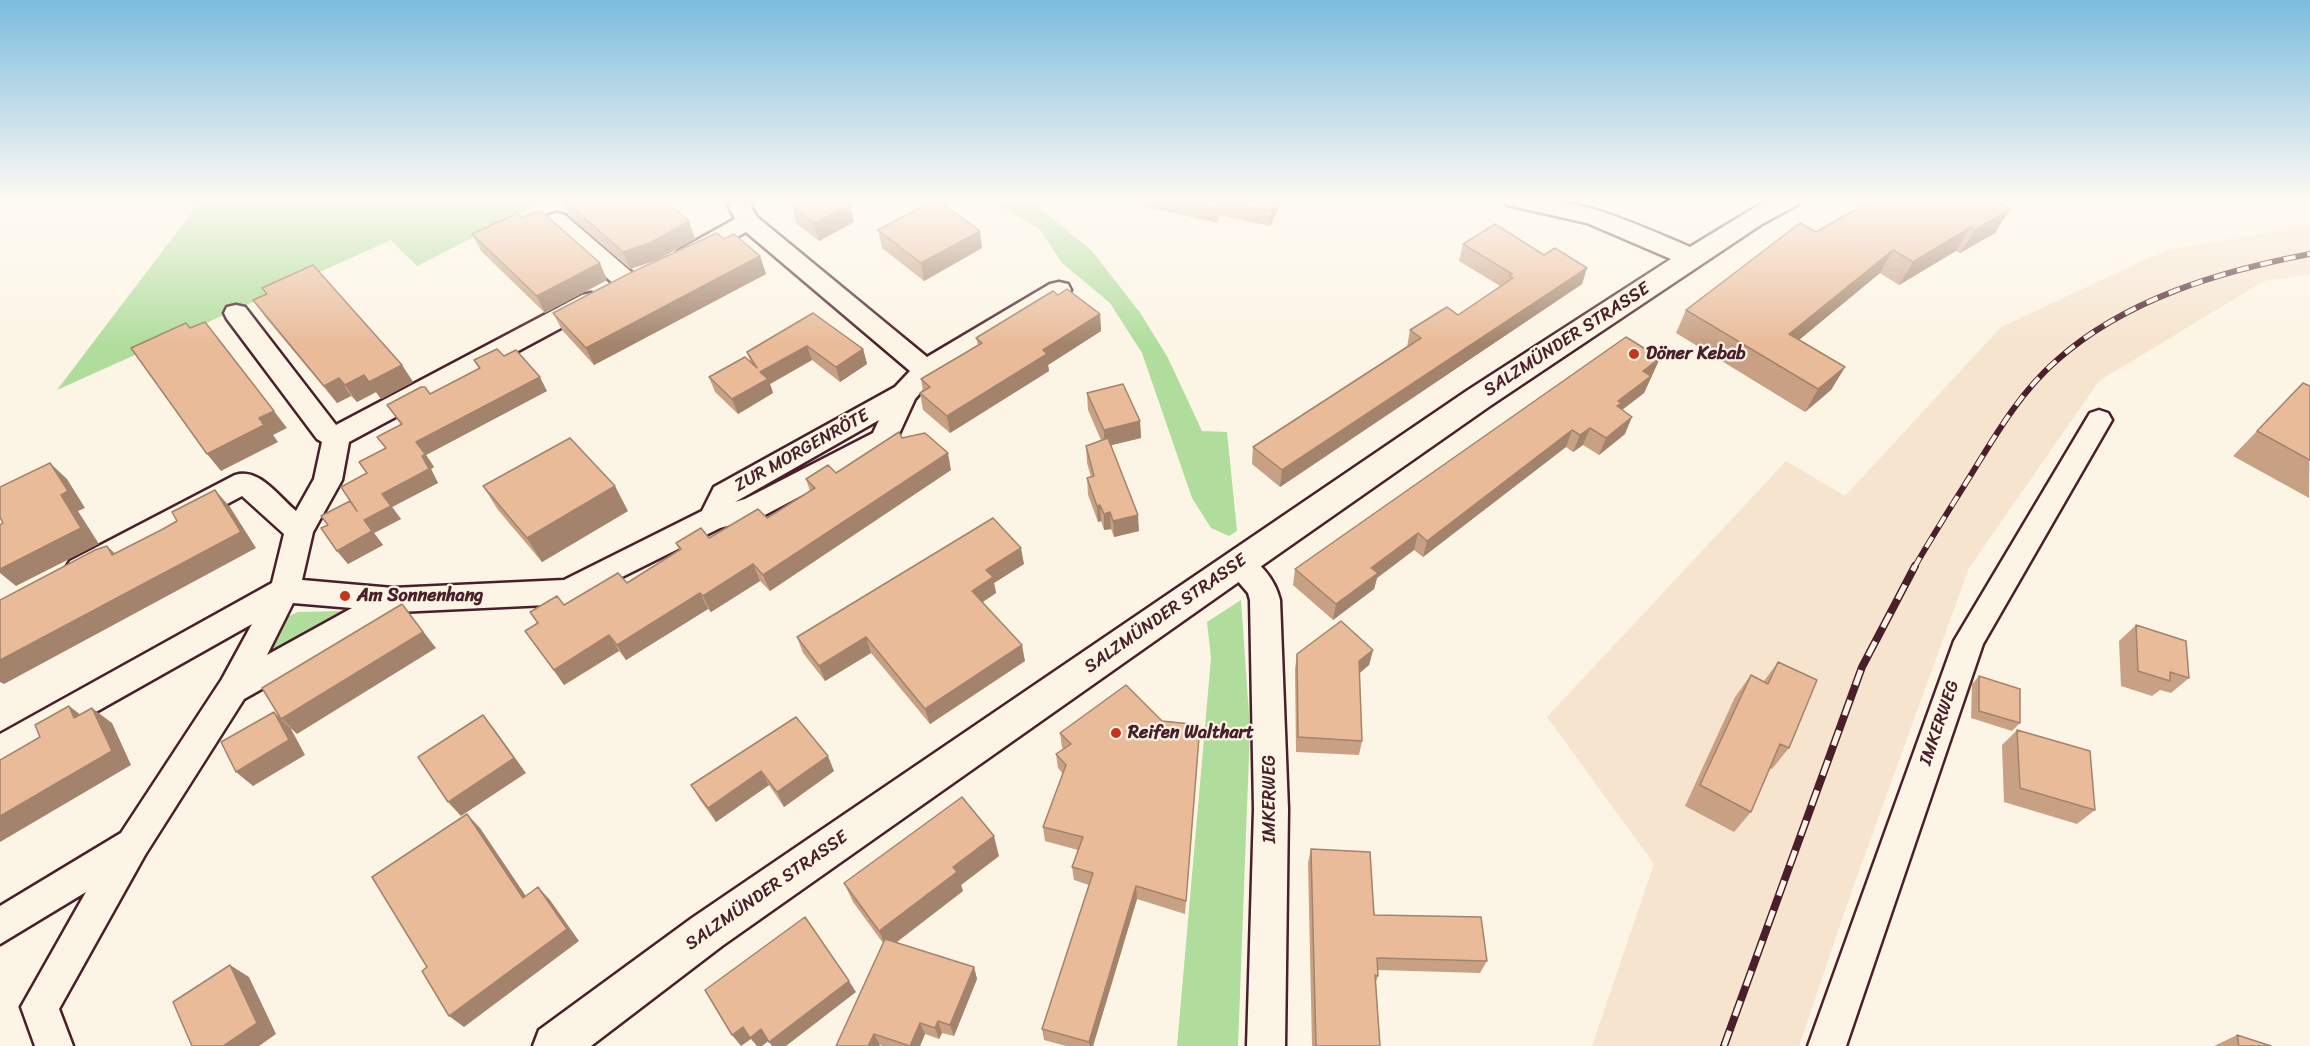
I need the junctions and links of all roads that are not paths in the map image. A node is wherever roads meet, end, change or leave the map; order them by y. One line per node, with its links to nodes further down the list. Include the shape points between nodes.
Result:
1 (603, 248): 7 (street)
2 (687, 248): 7 (street)
3 (788, 248): 10 (street)
4 (1668, 248): 6 (main road)
5 (1703, 248): 6 (main road, SALZMÜNDER STRASSE)
6 (1691, 258): 14 (main road, SALZMÜNDER STRASSE)
7 (647, 274): 12 (street)
8 (1059, 290): 10 (street, ZUR MORGENRÖTE)
9 (236, 314): 12 (street, via 326,432)
10 (926, 370): 17 (street, ZUR MORGENRÖTE, via 904,394 724,495 712,519 568,592)
11 (2099, 420): 25 (street, IMKERWEG, via 1969,641)
12 (336, 437): 13 (street, via 328,480)
13 (299, 531): 15 (street, via 245,482); 16 (street)
14 (1238, 564): 23 (main road, SALZMÜNDER STRASSE, via 706,932); 24 (street, IMKERWEG, via 1262,588 1265,600 1271,809)
15 (61, 579)
16 (285, 590): 17 (street, ZUR MORGENRÖTE); 18 (street); 19 (street)
17 (393, 600): 18 (street, ZUR MORGENRÖTE)
18 (233, 689): 20 (street)
19 (0, 751)
20 (133, 844): 21 (street); 22 (street, via 40,1007)
21 (0, 926)
22 (54, 1046)
23 (555, 1046)
24 (1266, 1046)
25 (1827, 1046)

